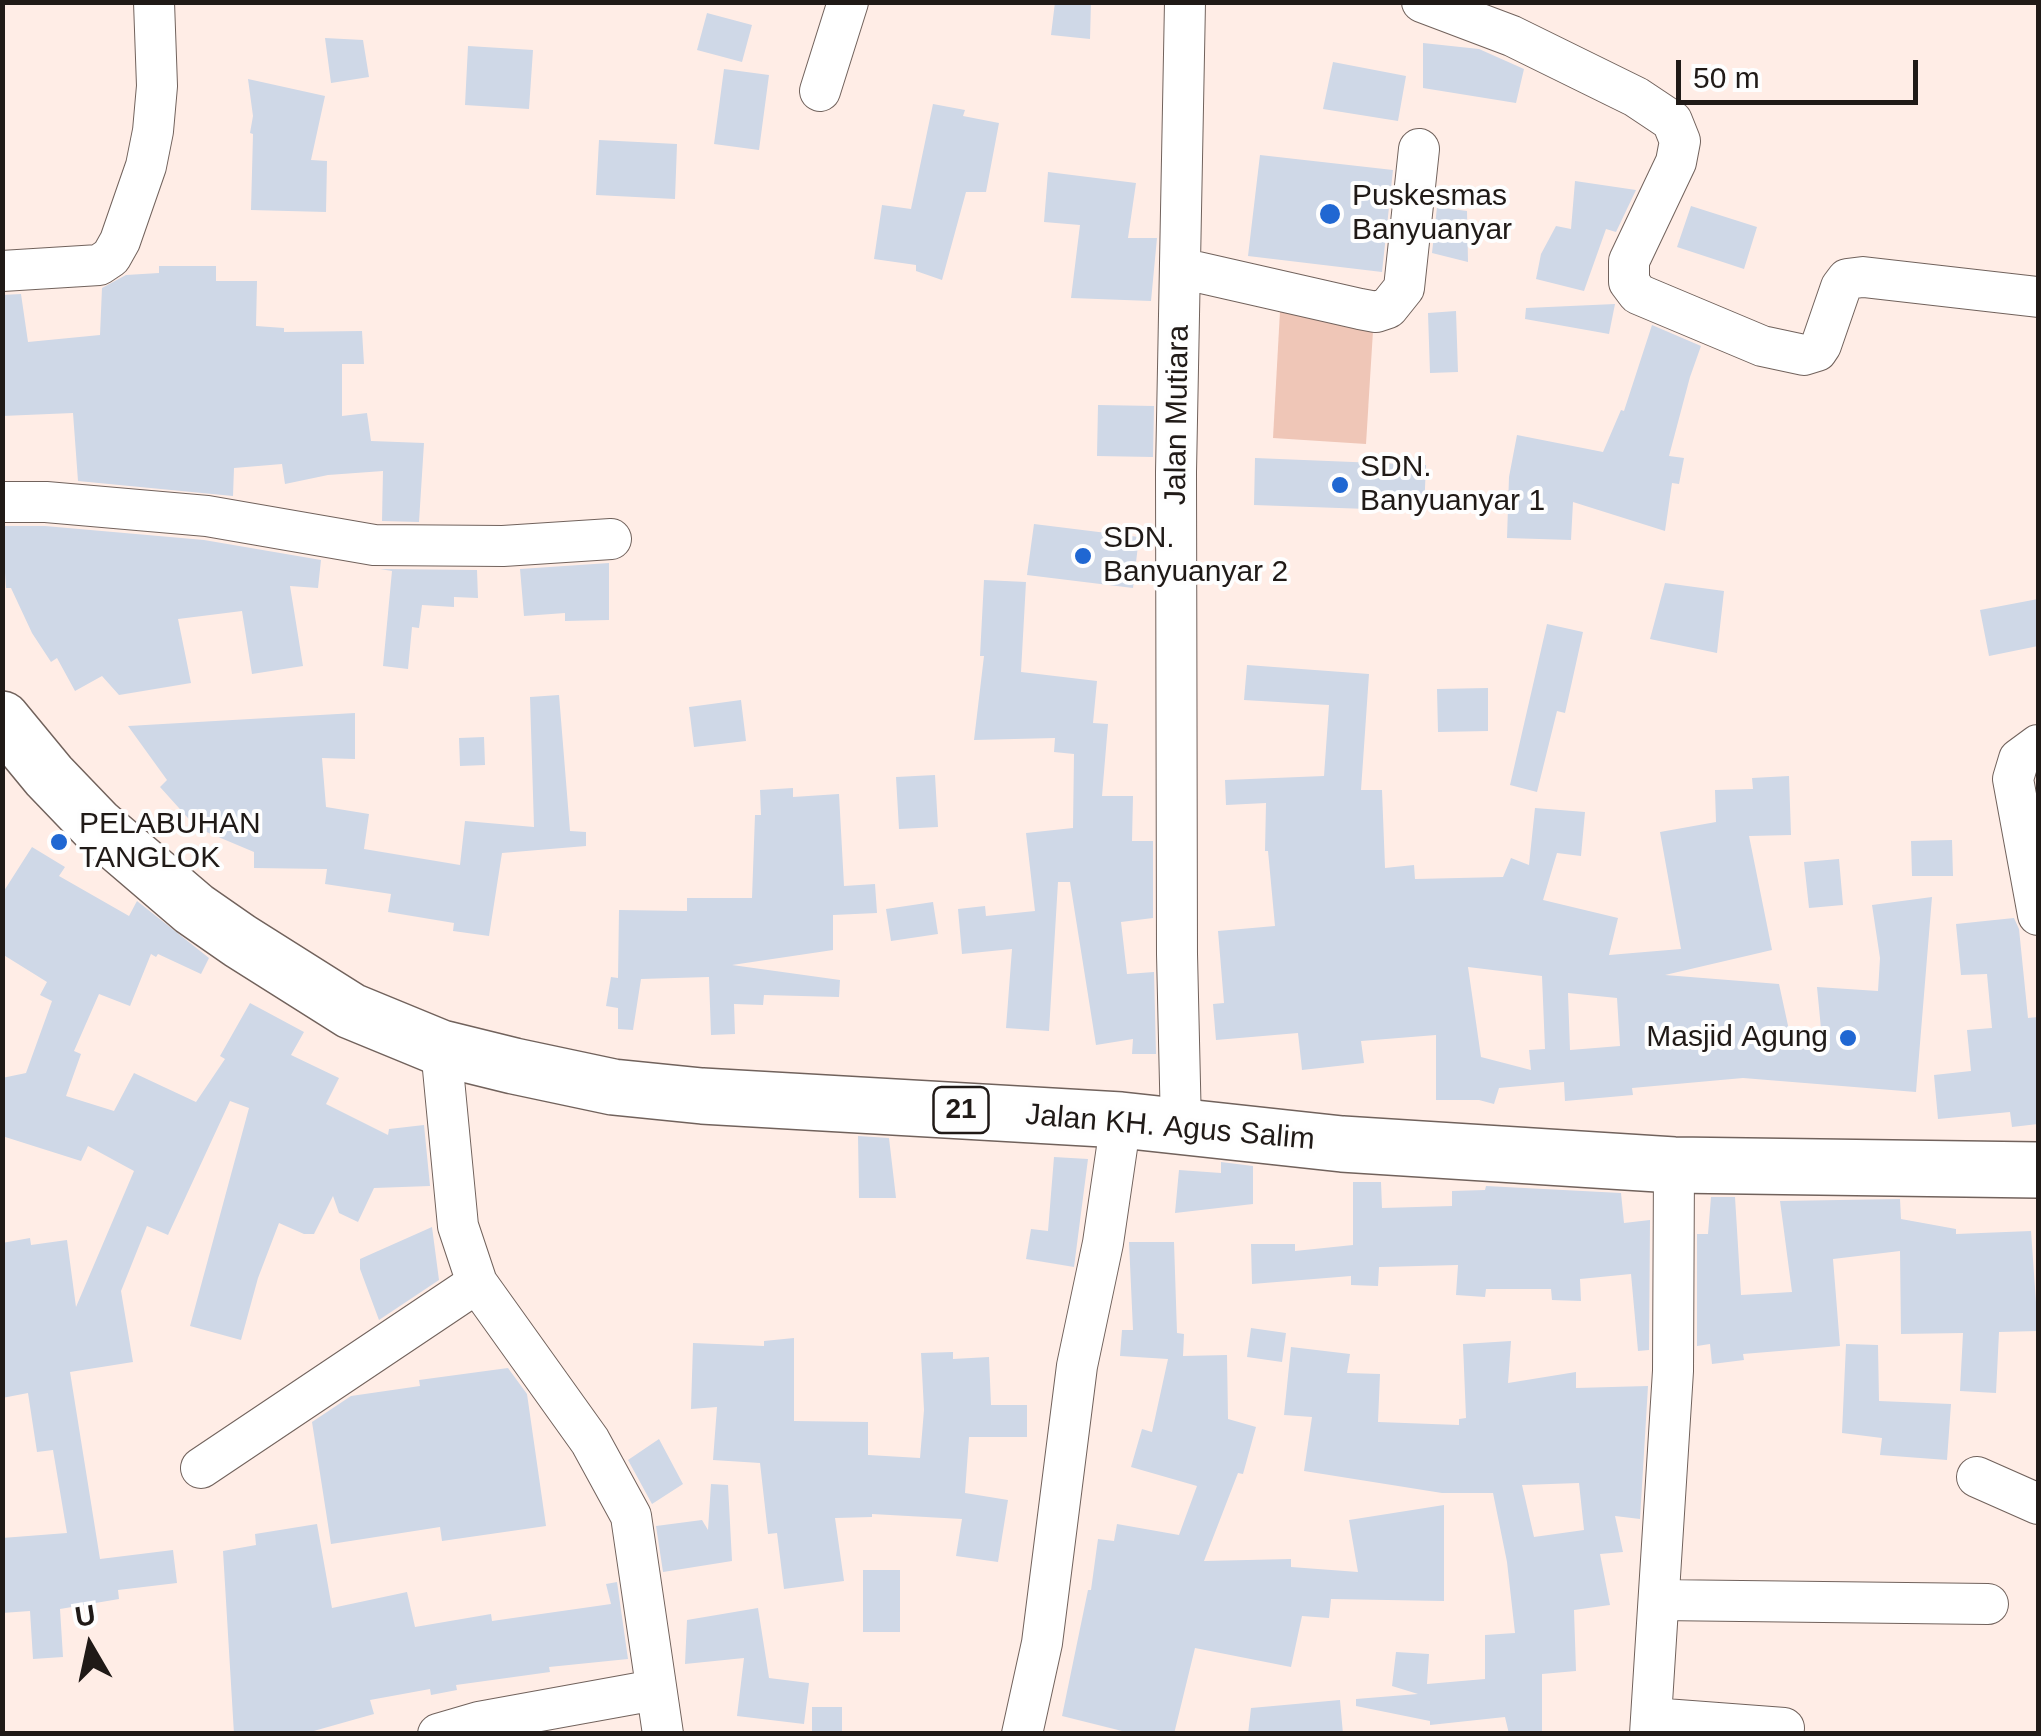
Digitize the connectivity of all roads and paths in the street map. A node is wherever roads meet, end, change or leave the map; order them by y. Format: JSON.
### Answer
{"nodes":[{"id":1,"x":154,"y":2,"type":"edge"},
{"id":2,"x":848,"y":2,"type":"edge"},
{"id":3,"x":1185,"y":2,"type":"edge"},
{"id":4,"x":1422,"y":2,"type":"edge"},
{"id":5,"x":820,"y":91,"type":"dead end"},
{"id":6,"x":1419,"y":149,"type":"dead end"},
{"id":7,"x":1180,"y":268,"type":"junction"},
{"id":8,"x":2,"y":270,"type":"edge"},
{"id":9,"x":2038,"y":297,"type":"edge"},
{"id":10,"x":2,"y":502,"type":"edge"},
{"id":11,"x":611,"y":539,"type":"dead end"},
{"id":12,"x":2,"y":719,"type":"edge"},
{"id":13,"x":2038,"y":746,"type":"edge"},
{"id":14,"x":2038,"y":916,"type":"edge"},
{"id":15,"x":440,"y":1048,"type":"junction"},
{"id":16,"x":1121,"y":1120,"type":"junction"},
{"id":17,"x":1182,"y":1126,"type":"junction"},
{"id":18,"x":1674,"y":1165,"type":"junction"},
{"id":19,"x":2038,"y":1170,"type":"edge"},
{"id":20,"x":477,"y":1283,"type":"junction"},
{"id":21,"x":201,"y":1468,"type":"dead end"},
{"id":22,"x":1977,"y":1477,"type":"dead end"},
{"id":23,"x":2038,"y":1504,"type":"edge"},
{"id":24,"x":1659,"y":1600,"type":"junction"},
{"id":25,"x":1988,"y":1604,"type":"dead end"},
{"id":26,"x":655,"y":1690,"type":"junction"},
{"id":27,"x":1650,"y":1726,"type":"edge"},
{"id":28,"x":1784,"y":1728,"type":"dead end"},
{"id":29,"x":438,"y":1734,"type":"edge"},
{"id":30,"x":662,"y":1734,"type":"edge"},
{"id":31,"x":1022,"y":1734,"type":"edge"}],
"edges":[{"from":1,"to":8,"type":"street"},
{"from":2,"to":5,"type":"street"},
{"from":3,"to":7,"type":"street","name":"Jalan Mutiara"},
{"from":4,"to":9,"type":"street"},
{"from":6,"to":7,"type":"street"},
{"from":7,"to":17,"type":"street","name":"Jalan Mutiara"},
{"from":10,"to":11,"type":"street"},
{"from":12,"to":15,"type":"highway","name":"Jalan KH. Agus Salim","number":"21"},
{"from":13,"to":14,"type":"street"},
{"from":15,"to":16,"type":"highway","name":"Jalan KH. Agus Salim","number":"21"},
{"from":15,"to":20,"type":"street"},
{"from":16,"to":17,"type":"highway","name":"Jalan KH. Agus Salim","number":"21"},
{"from":16,"to":31,"type":"street"},
{"from":17,"to":18,"type":"highway","name":"Jalan KH. Agus Salim","number":"21"},
{"from":18,"to":19,"type":"highway","name":"Jalan KH. Agus Salim","number":"21"},
{"from":18,"to":24,"type":"street"},
{"from":20,"to":21,"type":"street"},
{"from":20,"to":26,"type":"street"},
{"from":22,"to":23,"type":"street"},
{"from":24,"to":25,"type":"street"},
{"from":24,"to":27,"type":"street"},
{"from":26,"to":29,"type":"street"},
{"from":26,"to":30,"type":"street"},
{"from":27,"to":28,"type":"street"}]}
